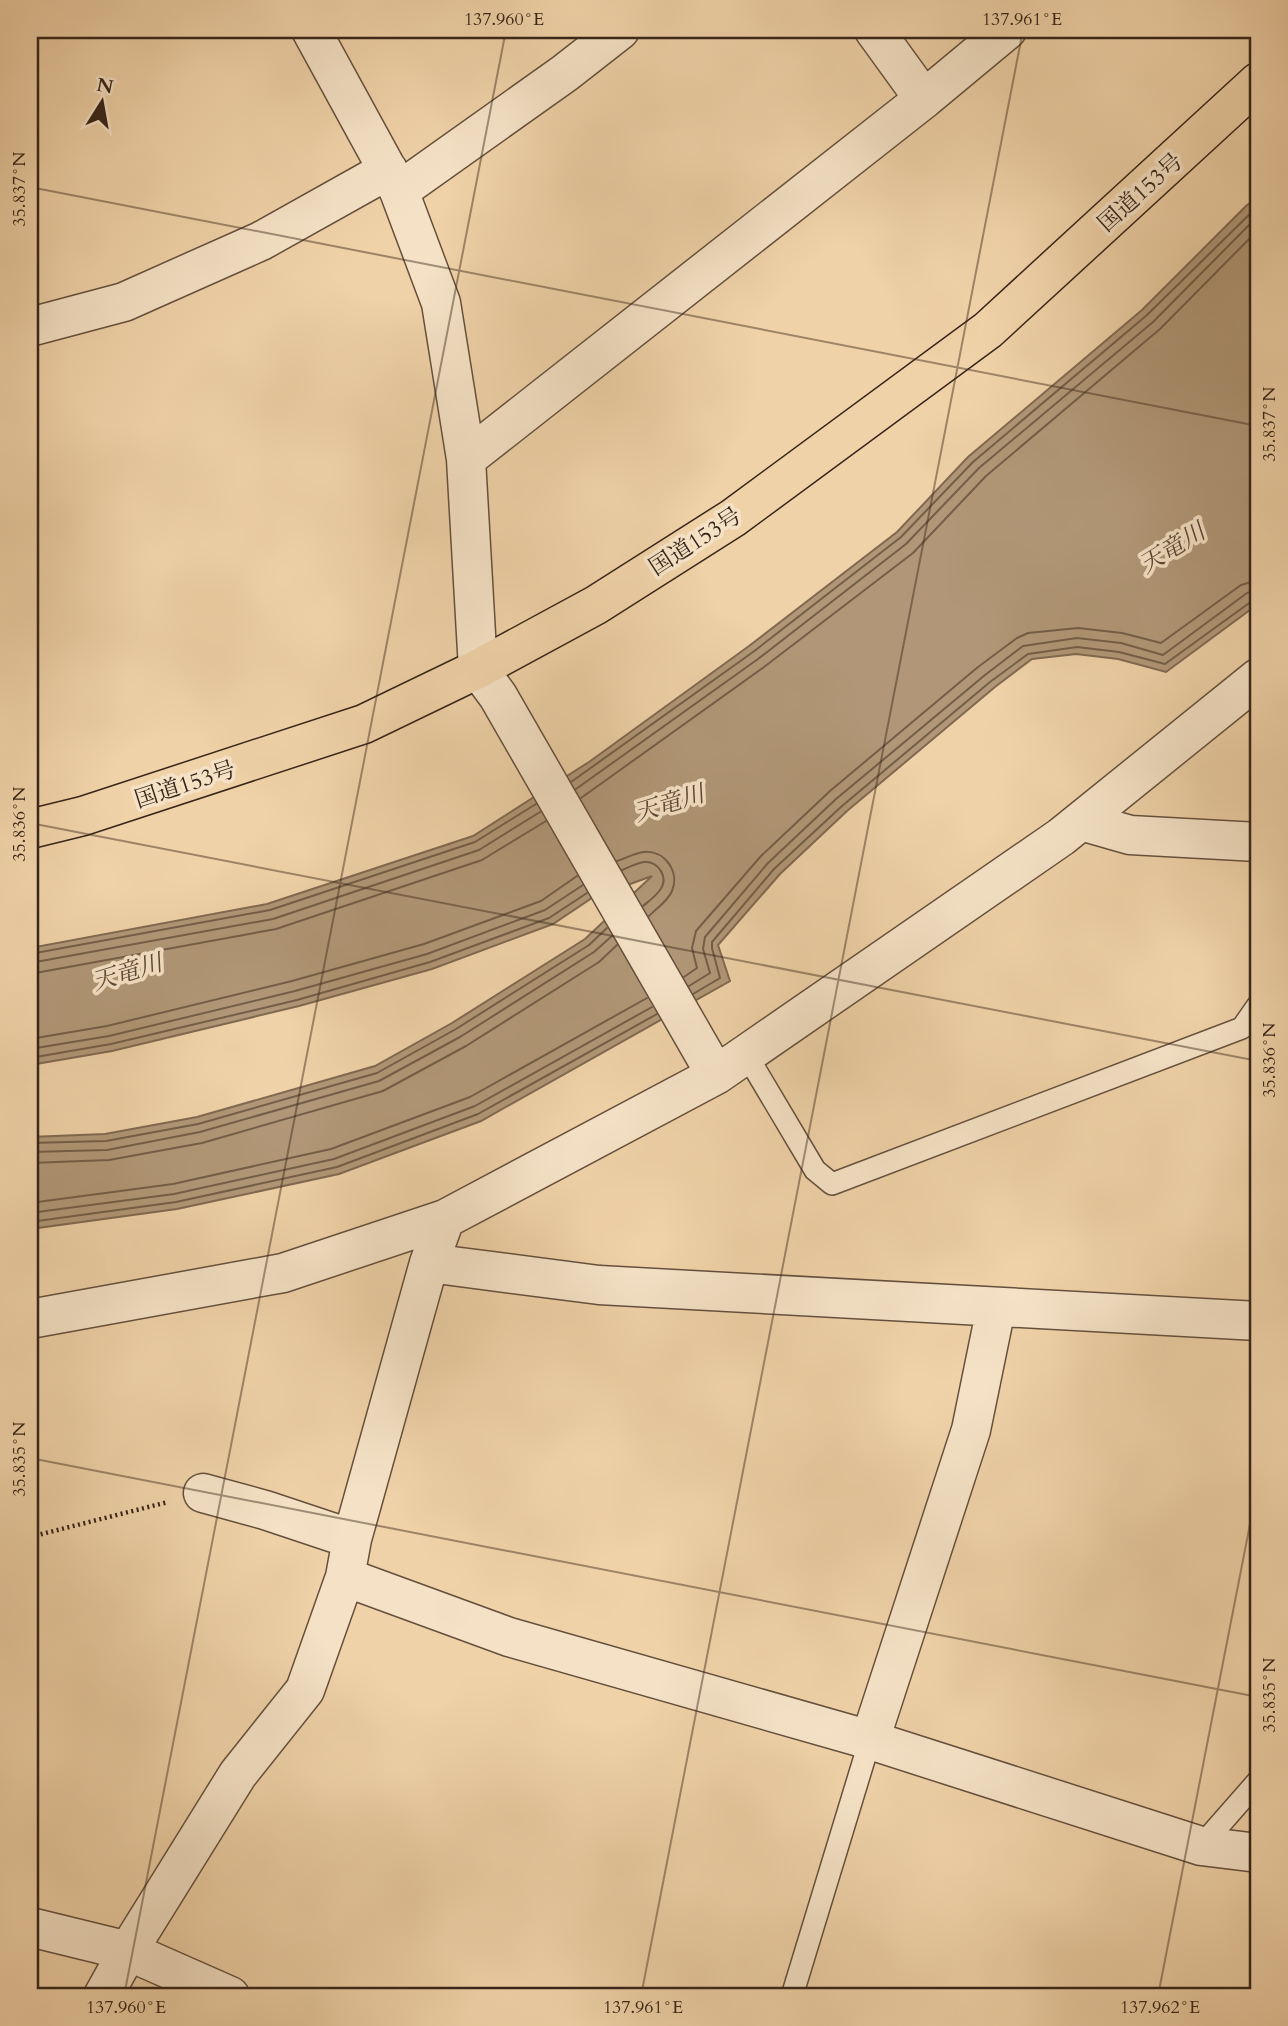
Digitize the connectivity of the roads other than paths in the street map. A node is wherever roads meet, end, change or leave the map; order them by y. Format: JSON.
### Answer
{"nodes":[{"id":1,"x":311,"y":30,"type":"edge"},
{"id":2,"x":620,"y":30,"type":"edge"},
{"id":3,"x":874,"y":30,"type":"edge"},
{"id":4,"x":1007,"y":30,"type":"edge"},
{"id":5,"x":1258,"y":82,"type":"edge"},
{"id":6,"x":924,"y":99,"type":"junction"},
{"id":7,"x":393,"y":181,"type":"junction"},
{"id":8,"x":30,"y":327,"type":"edge"},
{"id":9,"x":466,"y":459,"type":"junction"},
{"id":10,"x":1258,"y":678,"type":"edge"},
{"id":11,"x":488,"y":682,"type":"junction"},
{"id":12,"x":1081,"y":821,"type":"junction"},
{"id":13,"x":30,"y":829,"type":"edge"},
{"id":14,"x":1258,"y":842,"type":"edge"},
{"id":15,"x":1258,"y":1005,"type":"edge"},
{"id":16,"x":722,"y":1062,"type":"junction"},
{"id":17,"x":444,"y":1219,"type":"junction"},
{"id":18,"x":429,"y":1264,"type":"junction"},
{"id":19,"x":996,"y":1308,"type":"junction"},
{"id":20,"x":30,"y":1319,"type":"edge"},
{"id":21,"x":1258,"y":1321,"type":"edge"},
{"id":22,"x":203,"y":1493,"type":"road end"},
{"id":23,"x":352,"y":1539,"type":"junction"},
{"id":24,"x":345,"y":1577,"type":"junction"},
{"id":25,"x":870,"y":1740,"type":"junction"},
{"id":26,"x":1258,"y":1781,"type":"edge"},
{"id":27,"x":1201,"y":1846,"type":"junction"},
{"id":28,"x":1258,"y":1853,"type":"edge"},
{"id":29,"x":30,"y":1927,"type":"edge"},
{"id":30,"x":128,"y":1951,"type":"junction"},
{"id":31,"x":103,"y":1996,"type":"edge"},
{"id":32,"x":230,"y":1996,"type":"edge"},
{"id":33,"x":792,"y":1996,"type":"edge"}],
"edges":[{"from":1,"to":7,"type":"street"},
{"from":2,"to":7,"type":"street"},
{"from":3,"to":6,"type":"street"},
{"from":4,"to":6,"type":"street"},
{"from":5,"to":11,"type":"highway","name":"国道153号"},
{"from":6,"to":9,"type":"street"},
{"from":7,"to":8,"type":"street"},
{"from":7,"to":9,"type":"street"},
{"from":9,"to":11,"type":"street"},
{"from":10,"to":12,"type":"street"},
{"from":11,"to":13,"type":"highway","name":"国道153号"},
{"from":11,"to":16,"type":"street"},
{"from":12,"to":14,"type":"street"},
{"from":12,"to":16,"type":"street"},
{"from":15,"to":16,"type":"lane"},
{"from":16,"to":17,"type":"street"},
{"from":17,"to":18,"type":"street"},
{"from":17,"to":20,"type":"street"},
{"from":18,"to":19,"type":"street"},
{"from":18,"to":23,"type":"street"},
{"from":19,"to":21,"type":"street"},
{"from":19,"to":25,"type":"street"},
{"from":22,"to":23,"type":"street"},
{"from":23,"to":24,"type":"street"},
{"from":24,"to":25,"type":"street"},
{"from":24,"to":30,"type":"street"},
{"from":25,"to":27,"type":"street"},
{"from":25,"to":33,"type":"lane"},
{"from":26,"to":27,"type":"lane"},
{"from":27,"to":28,"type":"street"},
{"from":29,"to":30,"type":"street"},
{"from":30,"to":31,"type":"street"},
{"from":30,"to":32,"type":"street"}]}
